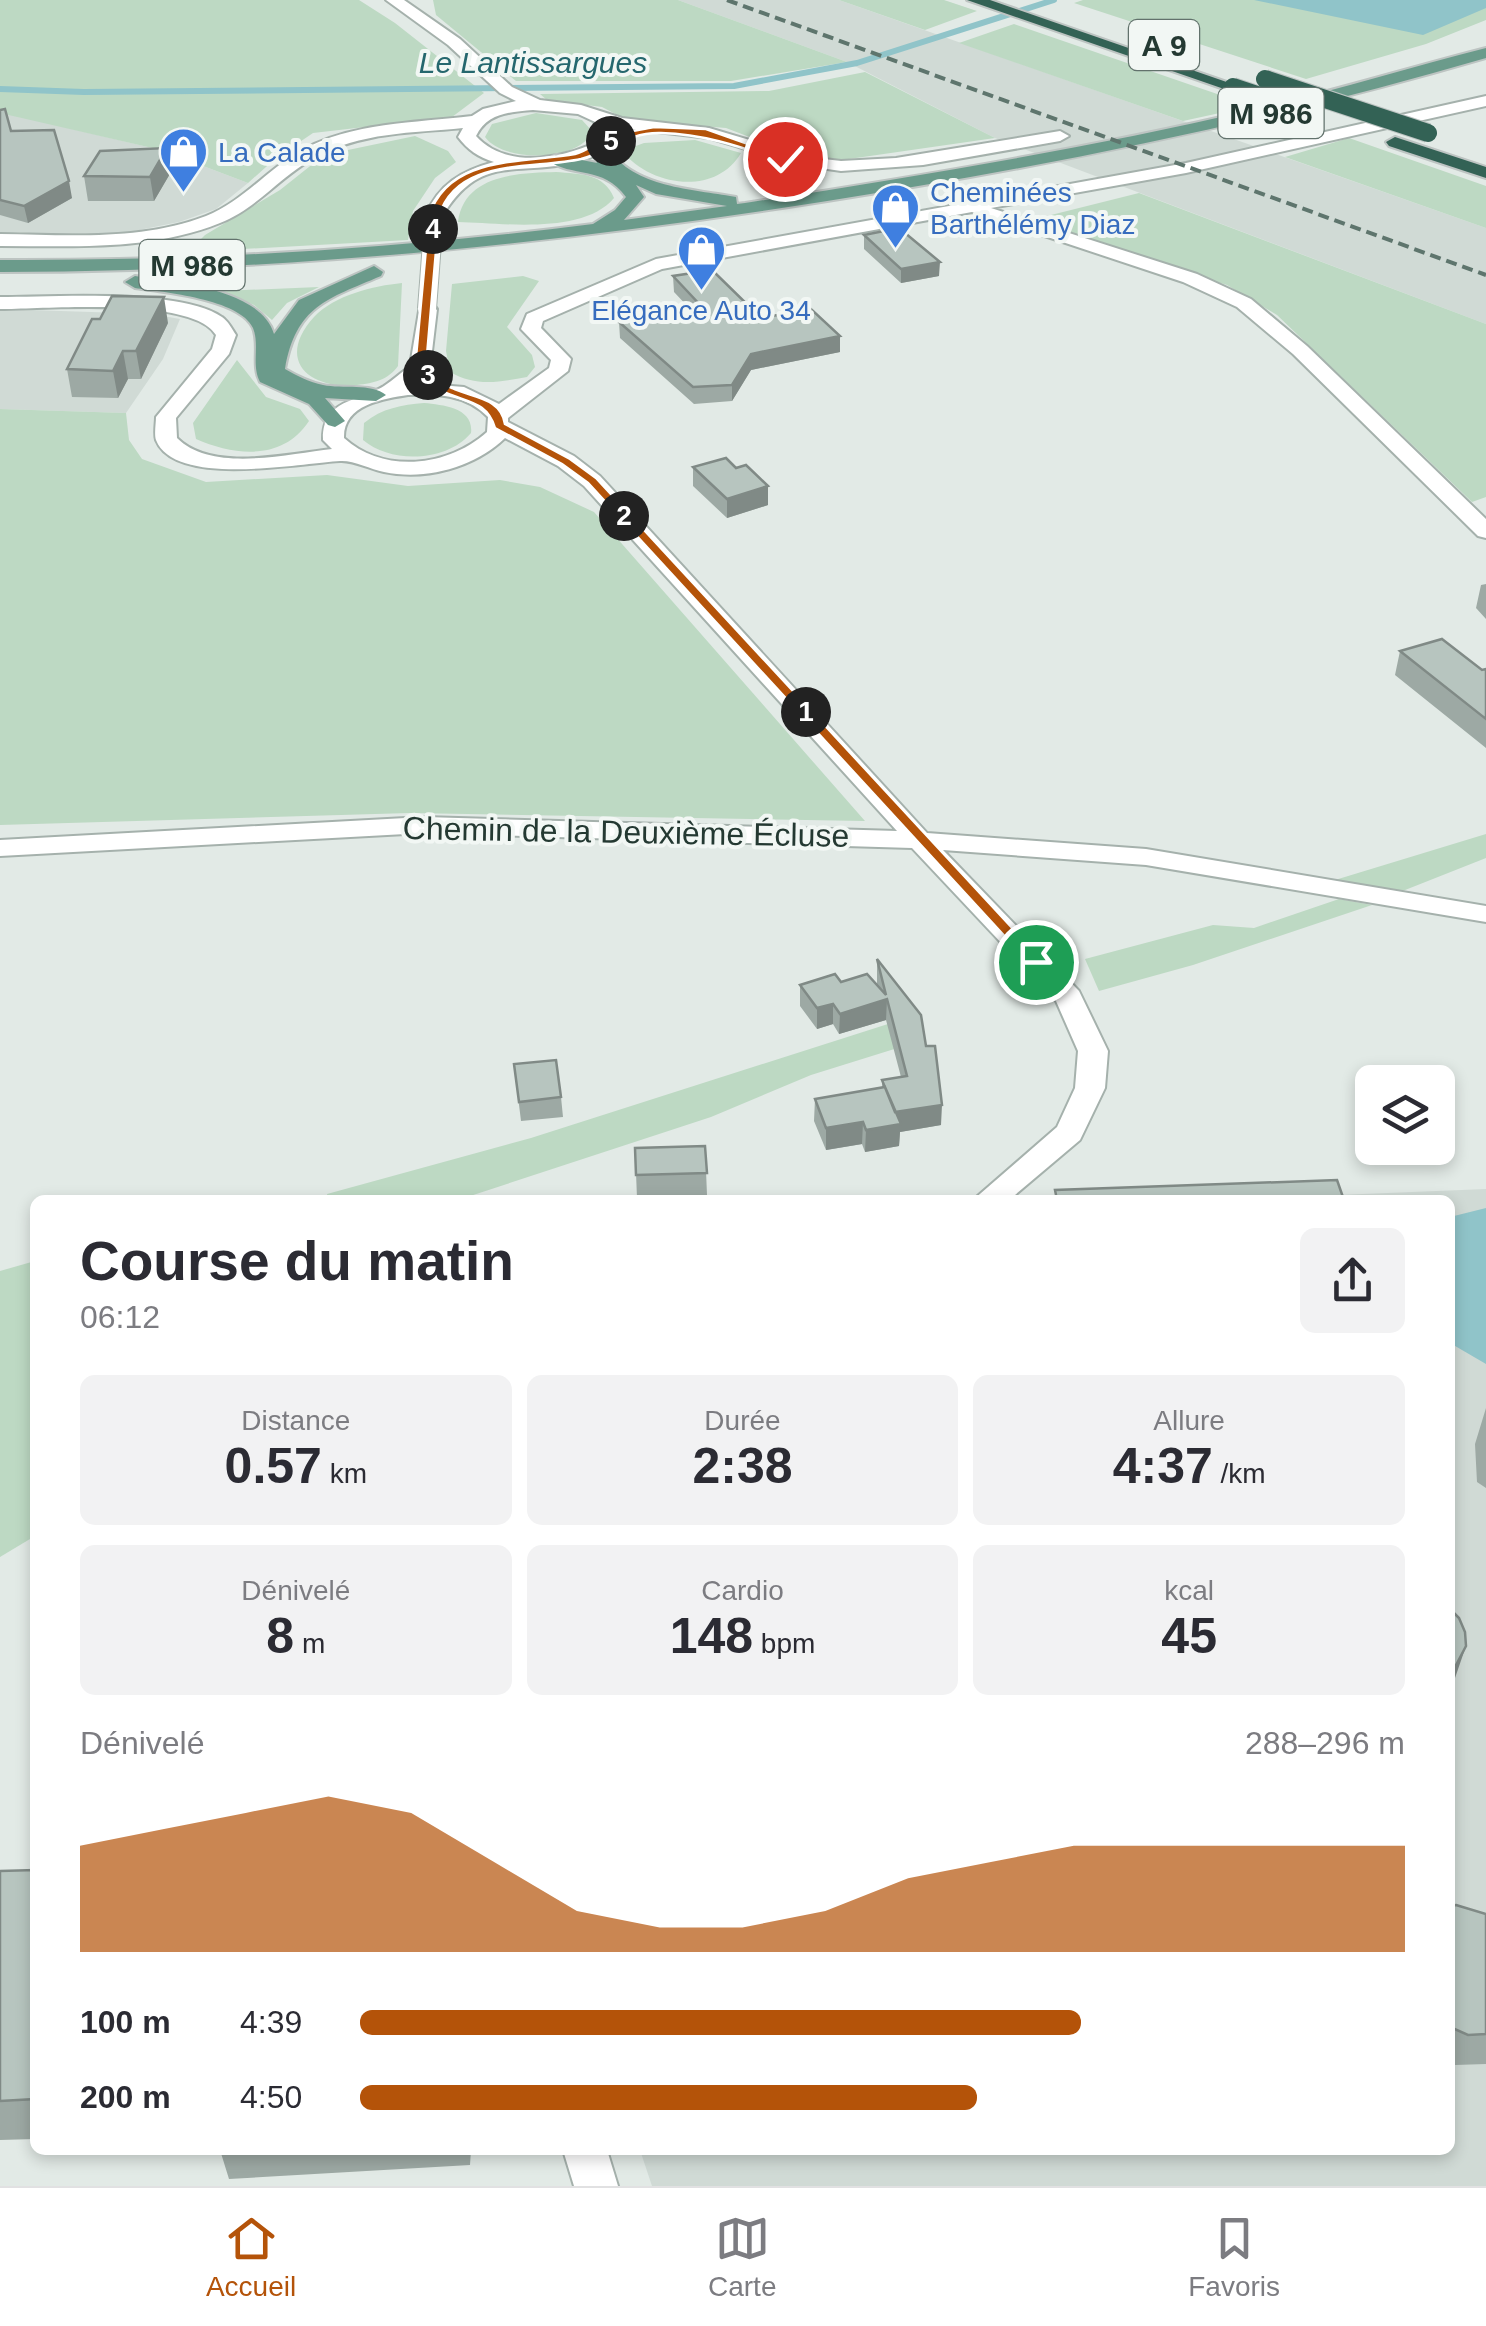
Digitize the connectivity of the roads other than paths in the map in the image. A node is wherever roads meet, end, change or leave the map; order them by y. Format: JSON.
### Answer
{"nodes":[{"id":1,"x":394,"y":0,"type":"edge"},
{"id":2,"x":1027,"y":0,"type":"edge"},
{"id":3,"x":982,"y":2,"type":"edge"},
{"id":4,"x":1486,"y":53,"type":"edge"},
{"id":5,"x":1486,"y":69,"type":"edge"},
{"id":6,"x":506,"y":90,"type":"junction"},
{"id":7,"x":1486,"y":101,"type":"edge"},
{"id":8,"x":537,"y":105,"type":"junction"},
{"id":9,"x":498,"y":111,"type":"junction"},
{"id":10,"x":476,"y":121,"type":"junction"},
{"id":11,"x":419,"y":128,"type":"junction"},
{"id":12,"x":608,"y":136,"type":"junction"},
{"id":13,"x":1060,"y":136,"type":"dead end"},
{"id":14,"x":1435,"y":136,"type":"dead end"},
{"id":15,"x":473,"y":146,"type":"junction"},
{"id":16,"x":556,"y":160,"type":"junction"},
{"id":17,"x":523,"y":161,"type":"junction"},
{"id":18,"x":1486,"y":172,"type":"edge"},
{"id":19,"x":466,"y":176,"type":"junction"},
{"id":20,"x":773,"y":204,"type":"junction"},
{"id":21,"x":974,"y":209,"type":"junction"},
{"id":22,"x":594,"y":232,"type":"junction"},
{"id":23,"x":0,"y":240,"type":"edge"},
{"id":24,"x":0,"y":266,"type":"edge"},
{"id":25,"x":374,"y":272,"type":"junction"},
{"id":26,"x":0,"y":281,"type":"edge"},
{"id":27,"x":135,"y":282,"type":"junction"},
{"id":28,"x":0,"y":303,"type":"edge"},
{"id":29,"x":420,"y":368,"type":"junction"},
{"id":30,"x":446,"y":390,"type":"junction"},
{"id":31,"x":527,"y":390,"type":"junction"},
{"id":32,"x":383,"y":393,"type":"junction"},
{"id":33,"x":469,"y":395,"type":"junction"},
{"id":34,"x":498,"y":421,"type":"junction"},
{"id":35,"x":333,"y":427,"type":"junction"},
{"id":36,"x":536,"y":447,"type":"junction"},
{"id":37,"x":348,"y":454,"type":"junction"},
{"id":38,"x":470,"y":455,"type":"junction"},
{"id":39,"x":282,"y":459,"type":"junction"},
{"id":40,"x":1486,"y":531,"type":"edge"},
{"id":41,"x":919,"y":840,"type":"junction"},
{"id":42,"x":0,"y":848,"type":"edge"},
{"id":43,"x":1486,"y":914,"type":"edge"},
{"id":44,"x":995,"y":1195,"type":"edge"},
{"id":45,"x":587,"y":2155,"type":"edge"},
{"id":46,"x":596,"y":2186,"type":"edge"}],
"edges":[{"from":1,"to":6,"type":"street"},
{"from":2,"to":14,"type":"highway","number":"A 9","bridge":true},
{"from":3,"to":18,"type":"highway","number":"A 9","bridge":true},
{"from":4,"to":20,"type":"main road","number":"M 986"},
{"from":5,"to":25,"type":"main road","number":"M 986"},
{"from":6,"to":8,"type":"street"},
{"from":6,"to":9,"type":"street"},
{"from":7,"to":21,"type":"street"},
{"from":8,"to":9,"type":"street"},
{"from":8,"to":12,"type":"street"},
{"from":9,"to":10,"type":"street"},
{"from":10,"to":11,"type":"street"},
{"from":10,"to":15,"type":"street"},
{"from":11,"to":15,"type":"street"},
{"from":11,"to":23,"type":"street"},
{"from":12,"to":13,"type":"street"},
{"from":12,"to":16,"type":"street"},
{"from":12,"to":20,"type":"main road","number":"M 986"},
{"from":15,"to":17,"type":"street"},
{"from":15,"to":19,"type":"street"},
{"from":16,"to":17,"type":"street"},
{"from":16,"to":22,"type":"main road"},
{"from":17,"to":19,"type":"street"},
{"from":19,"to":29,"type":"street","bridge":true},
{"from":20,"to":22,"type":"main road","number":"M 986"},
{"from":21,"to":31,"type":"street"},
{"from":21,"to":40,"type":"street"},
{"from":22,"to":24,"type":"main road","number":"M 986"},
{"from":25,"to":27,"type":"main road","number":"M 986"},
{"from":25,"to":32,"type":"main road","number":"M 986"},
{"from":26,"to":27,"type":"main road","number":"M 986"},
{"from":27,"to":35,"type":"main road","number":"M 986"},
{"from":28,"to":39,"type":"street"},
{"from":29,"to":30,"type":"street"},
{"from":29,"to":32,"type":"street"},
{"from":30,"to":32,"type":"street"},
{"from":30,"to":33,"type":"street"},
{"from":31,"to":33,"type":"street"},
{"from":31,"to":34,"type":"street"},
{"from":32,"to":35,"type":"street"},
{"from":33,"to":34,"type":"street"},
{"from":34,"to":36,"type":"street"},
{"from":34,"to":38,"type":"street"},
{"from":35,"to":37,"type":"street"},
{"from":35,"to":39,"type":"street"},
{"from":36,"to":38,"type":"street"},
{"from":36,"to":41,"type":"street"},
{"from":37,"to":38,"type":"street"},
{"from":37,"to":39,"type":"street"},
{"from":41,"to":42,"type":"street","name":"Chemin de la Deuxième Écluse"},
{"from":41,"to":43,"type":"street","name":"Chemin de la Deuxième Écluse"},
{"from":41,"to":44,"type":"street"},
{"from":45,"to":46,"type":"street"}]}
